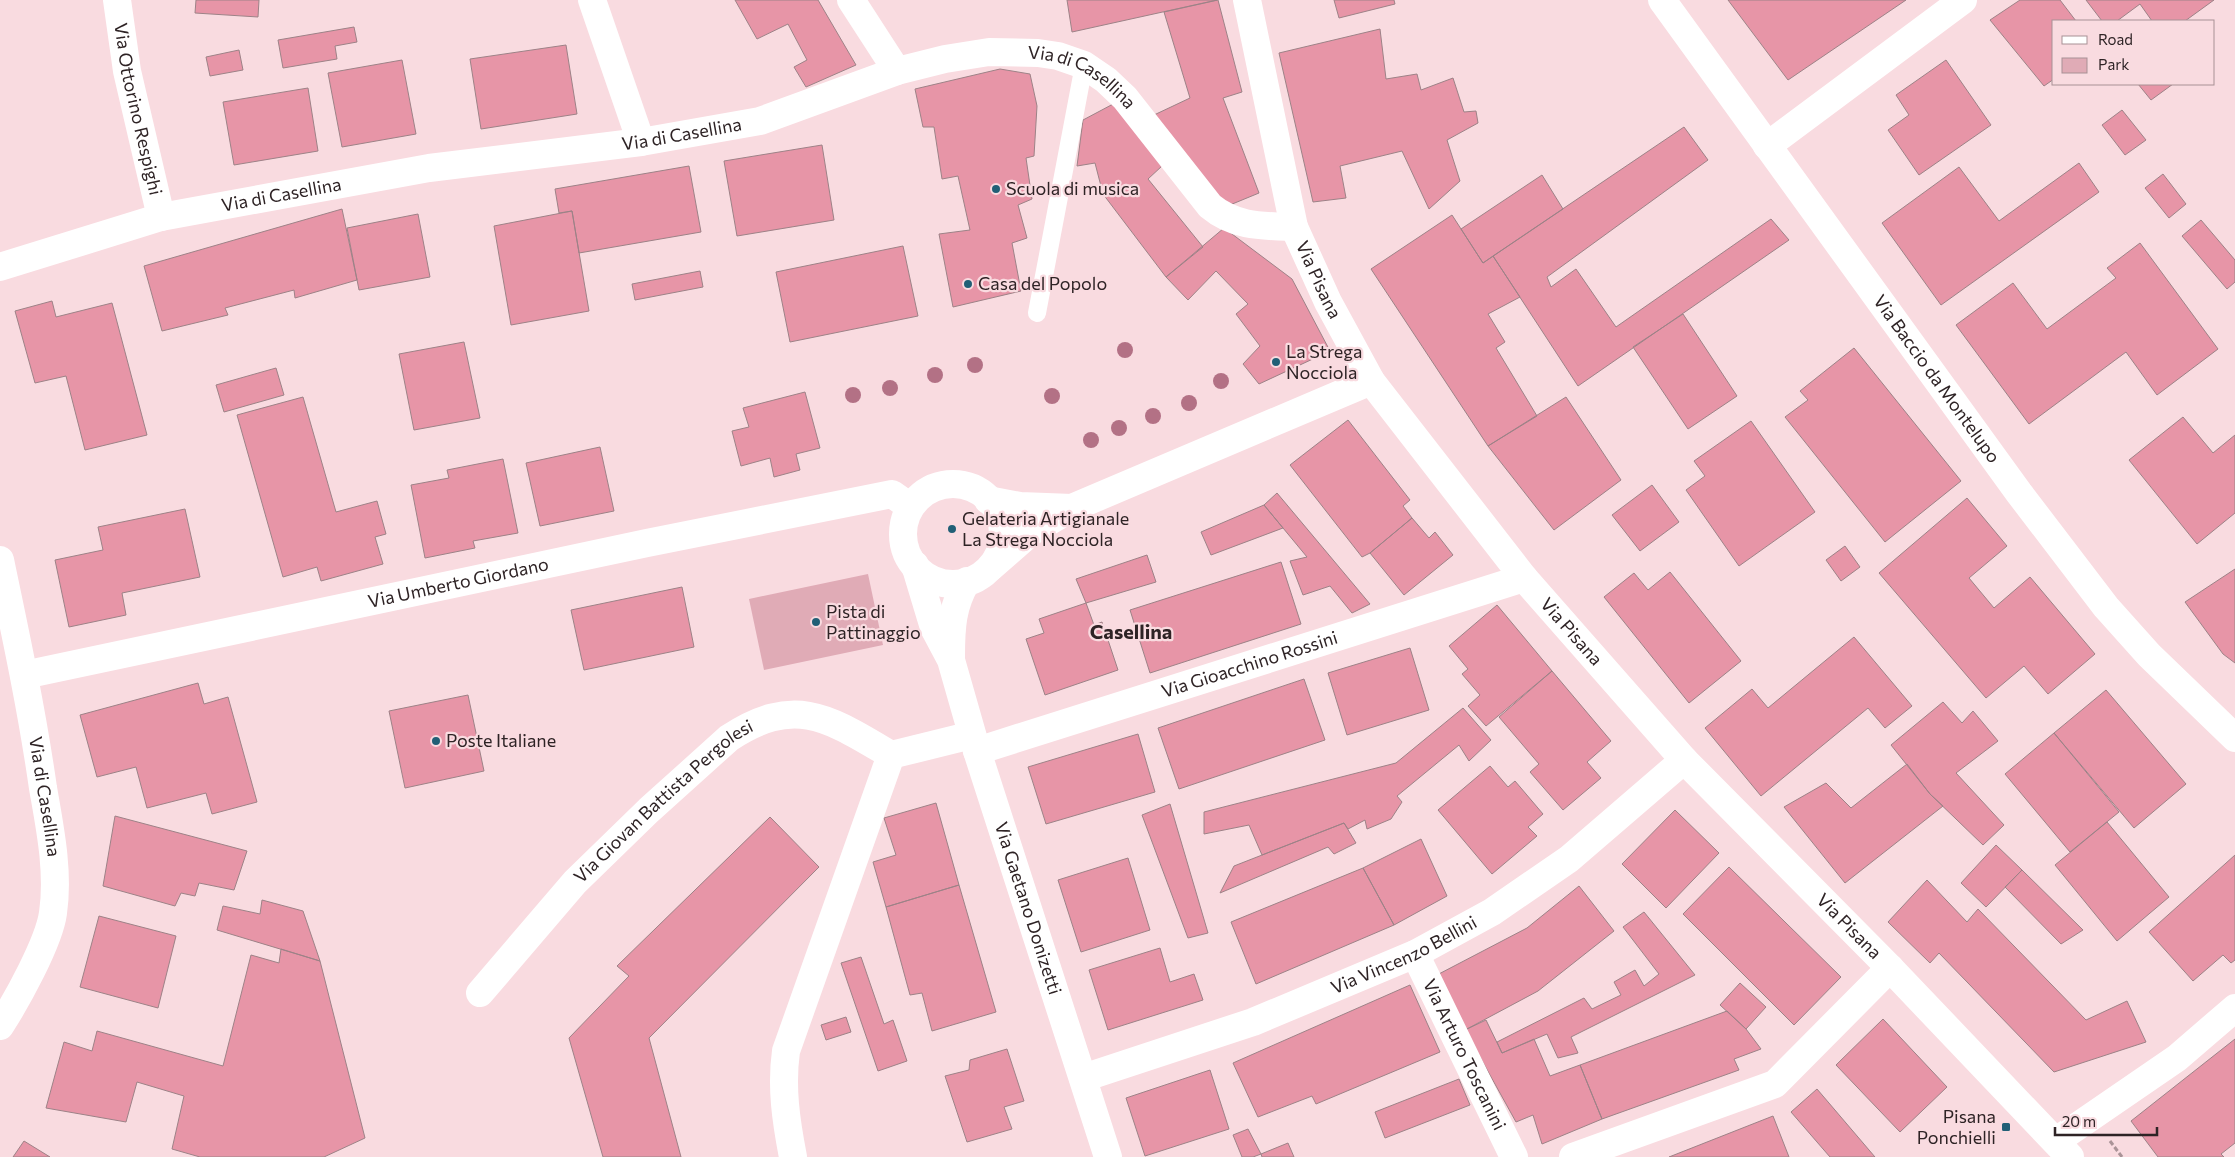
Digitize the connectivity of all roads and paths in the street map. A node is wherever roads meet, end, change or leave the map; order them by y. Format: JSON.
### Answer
{"nodes":[{"id":1,"x":117,"y":0,"type":"edge"},
{"id":2,"x":592,"y":0,"type":"edge"},
{"id":3,"x":851,"y":0,"type":"edge"},
{"id":4,"x":1247,"y":0,"type":"edge"},
{"id":5,"x":1662,"y":0,"type":"edge"},
{"id":6,"x":1963,"y":0,"type":"edge"},
{"id":7,"x":1084,"y":64,"type":"junction"},
{"id":8,"x":897,"y":71,"type":"junction"},
{"id":9,"x":641,"y":142,"type":"junction"},
{"id":10,"x":1767,"y":146,"type":"junction"},
{"id":11,"x":161,"y":217,"type":"junction"},
{"id":12,"x":1294,"y":227,"type":"junction"},
{"id":13,"x":0,"y":267,"type":"edge"},
{"id":14,"x":1037,"y":313,"type":"dead end"},
{"id":15,"x":1371,"y":381,"type":"junction"},
{"id":16,"x":901,"y":500,"type":"junction"},
{"id":17,"x":988,"y":500,"type":"junction"},
{"id":18,"x":1072,"y":508,"type":"junction"},
{"id":19,"x":0,"y":560,"type":"edge"},
{"id":20,"x":915,"y":565,"type":"junction"},
{"id":21,"x":991,"y":567,"type":"junction"},
{"id":22,"x":1524,"y":578,"type":"junction"},
{"id":23,"x":968,"y":580,"type":"junction"},
{"id":24,"x":951,"y":660,"type":"junction"},
{"id":25,"x":24,"y":675,"type":"junction"},
{"id":26,"x":2235,"y":738,"type":"edge"},
{"id":27,"x":974,"y":743,"type":"junction"},
{"id":28,"x":891,"y":755,"type":"junction"},
{"id":29,"x":1684,"y":760,"type":"junction"},
{"id":30,"x":1415,"y":954,"type":"junction"},
{"id":31,"x":1890,"y":968,"type":"junction"},
{"id":32,"x":480,"y":993,"type":"dead end"},
{"id":33,"x":2235,"y":1008,"type":"edge"},
{"id":34,"x":0,"y":1026,"type":"edge"},
{"id":35,"x":1083,"y":1078,"type":"junction"},
{"id":36,"x":2092,"y":1116,"type":"junction"},
{"id":37,"x":2063,"y":1149,"type":"edge"},
{"id":38,"x":793,"y":1157,"type":"edge"},
{"id":39,"x":1108,"y":1157,"type":"edge"},
{"id":40,"x":1514,"y":1157,"type":"edge"},
{"id":41,"x":1574,"y":1157,"type":"edge"},
{"id":42,"x":2122,"y":1157,"type":"edge"}],
"edges":[{"from":1,"to":11,"type":"street","name":"Via Ottorino Respighi"},
{"from":2,"to":9,"type":"street"},
{"from":3,"to":8,"type":"street"},
{"from":4,"to":12,"type":"street","name":"Via Pisana"},
{"from":5,"to":10,"type":"street","name":"Via Baccio da Montelupo"},
{"from":6,"to":10,"type":"street"},
{"from":7,"to":8,"type":"street","name":"Via di Casellina"},
{"from":7,"to":12,"type":"street","name":"Via di Casellina"},
{"from":7,"to":14,"type":"lane"},
{"from":8,"to":9,"type":"street","name":"Via di Casellina"},
{"from":9,"to":11,"type":"street","name":"Via di Casellina"},
{"from":10,"to":26,"type":"street","name":"Via Baccio da Montelupo"},
{"from":11,"to":13,"type":"street","name":"Via di Casellina"},
{"from":12,"to":15,"type":"street","name":"Via Pisana"},
{"from":15,"to":18,"type":"street"},
{"from":15,"to":22,"type":"street","name":"Via Pisana"},
{"from":16,"to":17,"type":"street"},
{"from":16,"to":20,"type":"street"},
{"from":16,"to":25,"type":"street","name":"Via Umberto Giordano"},
{"from":17,"to":18,"type":"street"},
{"from":17,"to":21,"type":"street"},
{"from":18,"to":21,"type":"street"},
{"from":19,"to":25,"type":"street","name":"Via di Casellina"},
{"from":20,"to":23,"type":"street"},
{"from":20,"to":24,"type":"street","name":"Via Gaetano Donizetti"},
{"from":21,"to":23,"type":"street"},
{"from":22,"to":27,"type":"street","name":"Via Gioacchino Rossini"},
{"from":22,"to":29,"type":"street","name":"Via Pisana"},
{"from":23,"to":24,"type":"street","name":"Via Gaetano Donizetti"},
{"from":24,"to":27,"type":"street","name":"Via Gaetano Donizetti"},
{"from":25,"to":34,"type":"street","name":"Via di Casellina"},
{"from":27,"to":28,"type":"street"},
{"from":27,"to":35,"type":"street","name":"Via Gaetano Donizetti"},
{"from":28,"to":32,"type":"street","name":"Via Giovan Battista Pergolesi"},
{"from":28,"to":38,"type":"street"},
{"from":29,"to":30,"type":"street","name":"Via Vincenzo Bellini"},
{"from":29,"to":31,"type":"street","name":"Via Pisana"},
{"from":30,"to":35,"type":"street","name":"Via Vincenzo Bellini"},
{"from":30,"to":40,"type":"street","name":"Via Arturo Toscanini"},
{"from":31,"to":37,"type":"street","name":"Via Pisana"},
{"from":31,"to":41,"type":"street"},
{"from":33,"to":36,"type":"street"},
{"from":35,"to":39,"type":"street","name":"Via Gaetano Donizetti"},
{"from":36,"to":37,"type":"street"},
{"from":36,"to":42,"type":"path"}]}
